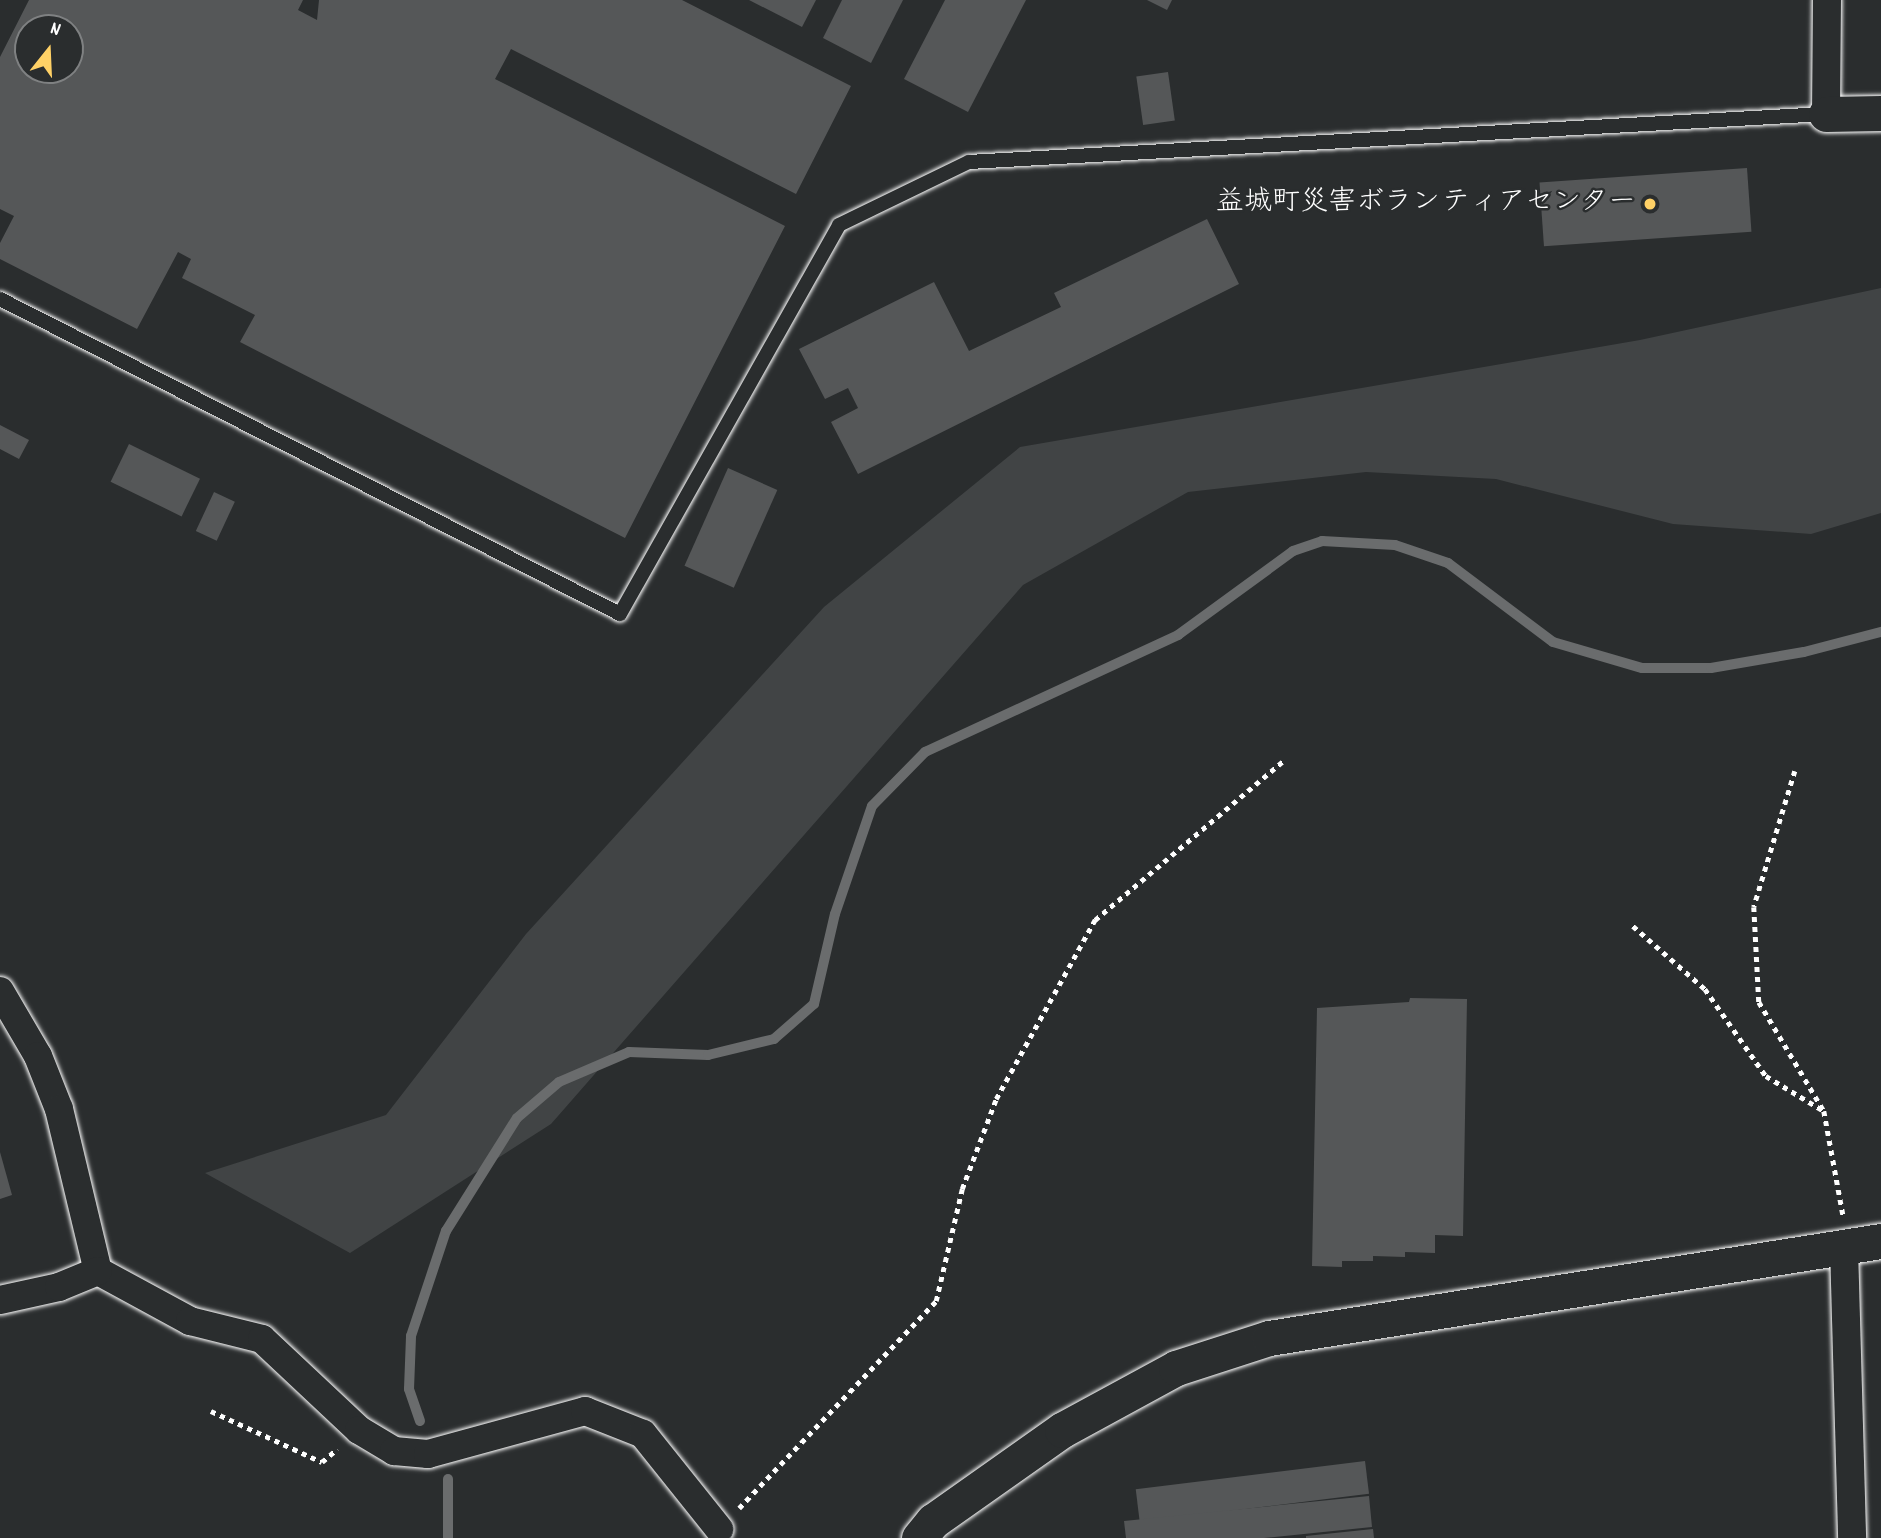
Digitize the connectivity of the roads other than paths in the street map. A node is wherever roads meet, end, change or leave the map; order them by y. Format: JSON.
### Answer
{"nodes":[{"id":1,"x":1827,"y":0,"type":"edge"},
{"id":2,"x":1881,"y":113,"type":"edge"},
{"id":3,"x":1826,"y":114,"type":"junction"},
{"id":4,"x":0,"y":299,"type":"edge"},
{"id":5,"x":0,"y":991,"type":"edge"},
{"id":6,"x":1881,"y":1241,"type":"edge"},
{"id":7,"x":1844,"y":1247,"type":"junction"},
{"id":8,"x":98,"y":1271,"type":"junction"},
{"id":9,"x":0,"y":1300,"type":"edge"},
{"id":10,"x":719,"y":1529,"type":"road end"},
{"id":11,"x":919,"y":1538,"type":"edge"},
{"id":12,"x":1852,"y":1538,"type":"edge"}],
"edges":[{"from":1,"to":3,"type":"street"},
{"from":2,"to":3,"type":"street"},
{"from":3,"to":4,"type":"lane"},
{"from":5,"to":8,"type":"street"},
{"from":6,"to":7,"type":"street"},
{"from":7,"to":11,"type":"street"},
{"from":7,"to":12,"type":"street"},
{"from":8,"to":9,"type":"street"},
{"from":8,"to":10,"type":"street"}]}
